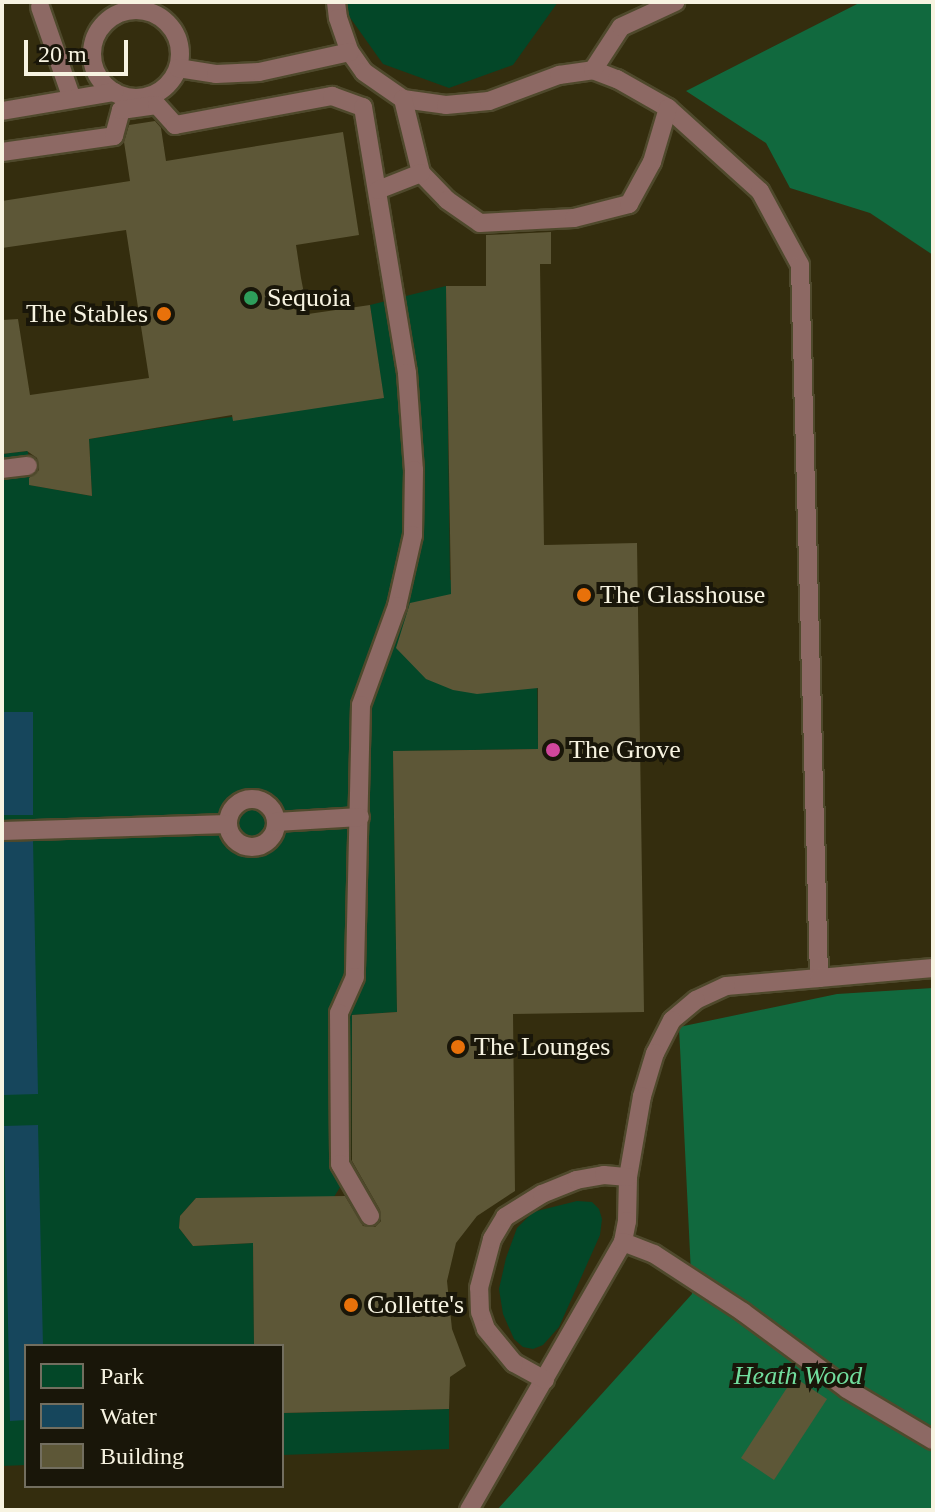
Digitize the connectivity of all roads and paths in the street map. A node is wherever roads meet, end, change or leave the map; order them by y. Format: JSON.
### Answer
{"nodes":[{"id":1,"x":336,"y":2,"type":"edge"},
{"id":2,"x":675,"y":2,"type":"edge"},
{"id":3,"x":40,"y":7,"type":"dead end"},
{"id":4,"x":350,"y":52,"type":"junction"},
{"id":5,"x":178,"y":68,"type":"junction"},
{"id":6,"x":593,"y":70,"type":"junction"},
{"id":7,"x":114,"y":92,"type":"junction"},
{"id":8,"x":72,"y":99,"type":"junction"},
{"id":9,"x":403,"y":99,"type":"junction"},
{"id":10,"x":668,"y":108,"type":"junction"},
{"id":11,"x":2,"y":111,"type":"edge"},
{"id":12,"x":2,"y":152,"type":"edge"},
{"id":13,"x":421,"y":173,"type":"junction"},
{"id":14,"x":378,"y":190,"type":"junction"},
{"id":15,"x":28,"y":466,"type":"dead end"},
{"id":16,"x":2,"y":469,"type":"edge"},
{"id":17,"x":360,"y":817,"type":"junction"},
{"id":18,"x":276,"y":822,"type":"junction"},
{"id":19,"x":228,"y":824,"type":"junction"},
{"id":20,"x":2,"y":831,"type":"edge"},
{"id":21,"x":933,"y":968,"type":"edge"},
{"id":22,"x":819,"y":978,"type":"junction"},
{"id":23,"x":628,"y":1177,"type":"junction"},
{"id":24,"x":370,"y":1216,"type":"dead end"},
{"id":25,"x":623,"y":1242,"type":"junction"},
{"id":26,"x":545,"y":1380,"type":"junction"},
{"id":27,"x":933,"y":1440,"type":"edge"},
{"id":28,"x":469,"y":1510,"type":"edge"}],
"edges":[{"from":1,"to":4,"type":"lane"},
{"from":2,"to":6,"type":"lane"},
{"from":3,"to":8,"type":"lane"},
{"from":4,"to":5,"type":"lane"},
{"from":4,"to":9,"type":"lane"},
{"from":5,"to":7,"type":"lane"},
{"from":5,"to":7,"type":"lane"},
{"from":6,"to":9,"type":"lane"},
{"from":6,"to":10,"type":"lane"},
{"from":7,"to":8,"type":"lane"},
{"from":8,"to":11,"type":"lane"},
{"from":9,"to":13,"type":"lane"},
{"from":10,"to":13,"type":"lane"},
{"from":10,"to":22,"type":"lane"},
{"from":12,"to":14,"type":"lane"},
{"from":13,"to":14,"type":"lane"},
{"from":14,"to":17,"type":"lane"},
{"from":15,"to":16,"type":"lane"},
{"from":17,"to":18,"type":"lane"},
{"from":17,"to":24,"type":"lane"},
{"from":18,"to":19,"type":"lane"},
{"from":18,"to":19,"type":"lane"},
{"from":19,"to":20,"type":"lane"},
{"from":21,"to":22,"type":"lane"},
{"from":22,"to":23,"type":"lane"},
{"from":23,"to":25,"type":"lane"},
{"from":23,"to":26,"type":"lane"},
{"from":25,"to":26,"type":"lane"},
{"from":25,"to":27,"type":"lane"},
{"from":26,"to":28,"type":"lane"}]}
